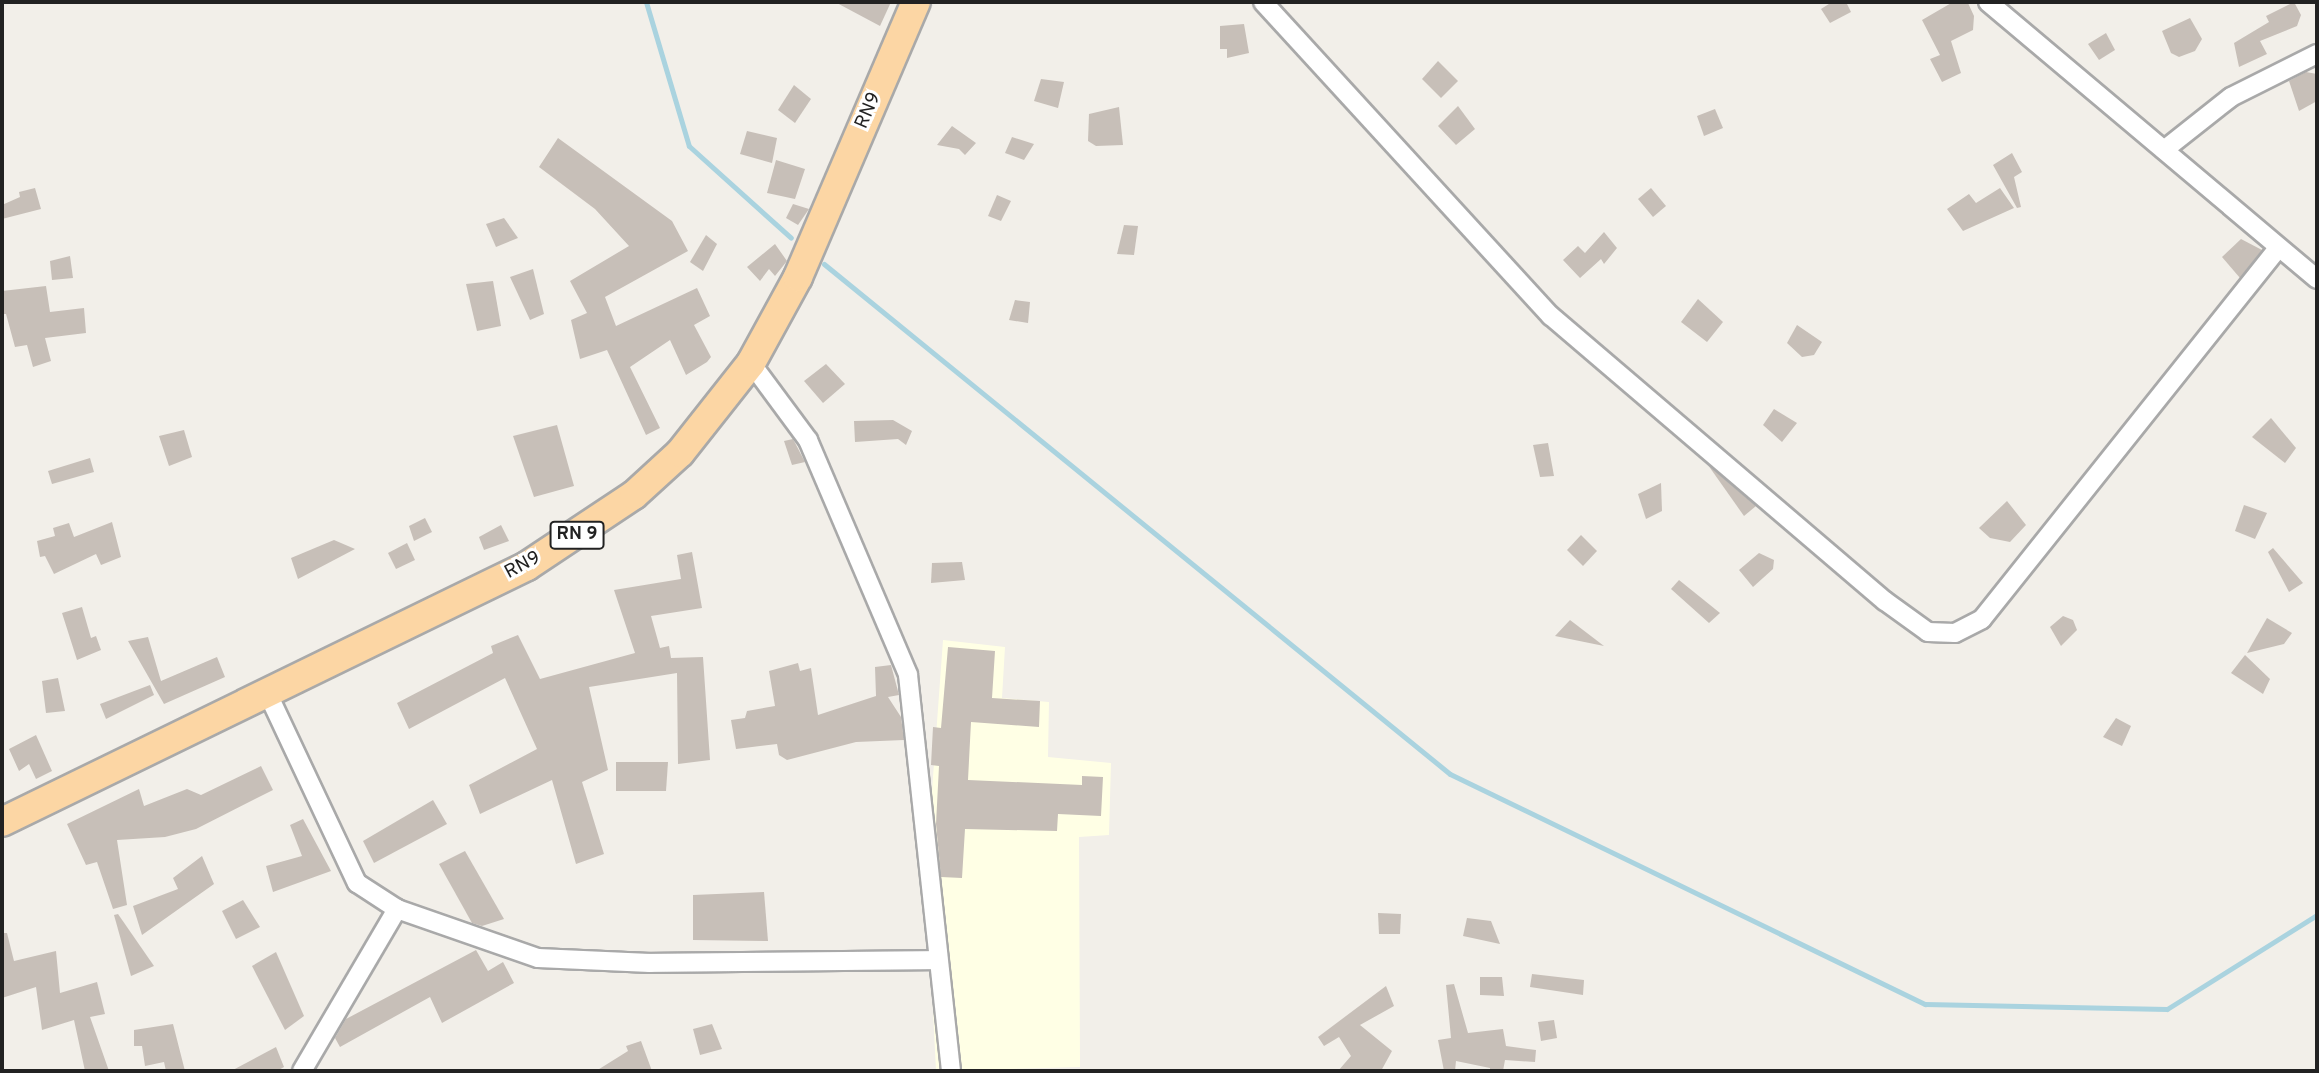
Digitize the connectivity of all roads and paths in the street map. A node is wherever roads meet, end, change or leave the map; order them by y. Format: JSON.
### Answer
{"nodes":[{"id":1,"x":916,"y":2,"type":"edge"},
{"id":2,"x":1263,"y":2,"type":"edge"},
{"id":3,"x":1988,"y":2,"type":"edge"},
{"id":4,"x":2317,"y":54,"type":"edge"},
{"id":5,"x":2164,"y":149,"type":"junction"},
{"id":6,"x":2278,"y":248,"type":"junction"},
{"id":7,"x":2317,"y":279,"type":"edge"},
{"id":8,"x":751,"y":363,"type":"junction"},
{"id":9,"x":267,"y":692,"type":"junction"},
{"id":10,"x":2,"y":822,"type":"edge"},
{"id":11,"x":397,"y":909,"type":"junction"},
{"id":12,"x":936,"y":960,"type":"junction"},
{"id":13,"x":302,"y":1071,"type":"edge"},
{"id":14,"x":951,"y":1071,"type":"edge"}],
"edges":[{"from":1,"to":8,"type":"main road","name":"RN9","number":"RN 9"},
{"from":2,"to":6,"type":"street"},
{"from":3,"to":5,"type":"street"},
{"from":4,"to":5,"type":"street"},
{"from":5,"to":6,"type":"street"},
{"from":6,"to":7,"type":"street"},
{"from":8,"to":9,"type":"main road","name":"RN9","number":"RN 9"},
{"from":8,"to":12,"type":"street"},
{"from":9,"to":10,"type":"main road","name":"RN9","number":"RN 9"},
{"from":9,"to":11,"type":"street"},
{"from":11,"to":12,"type":"street"},
{"from":11,"to":13,"type":"street"},
{"from":12,"to":14,"type":"street"}]}
